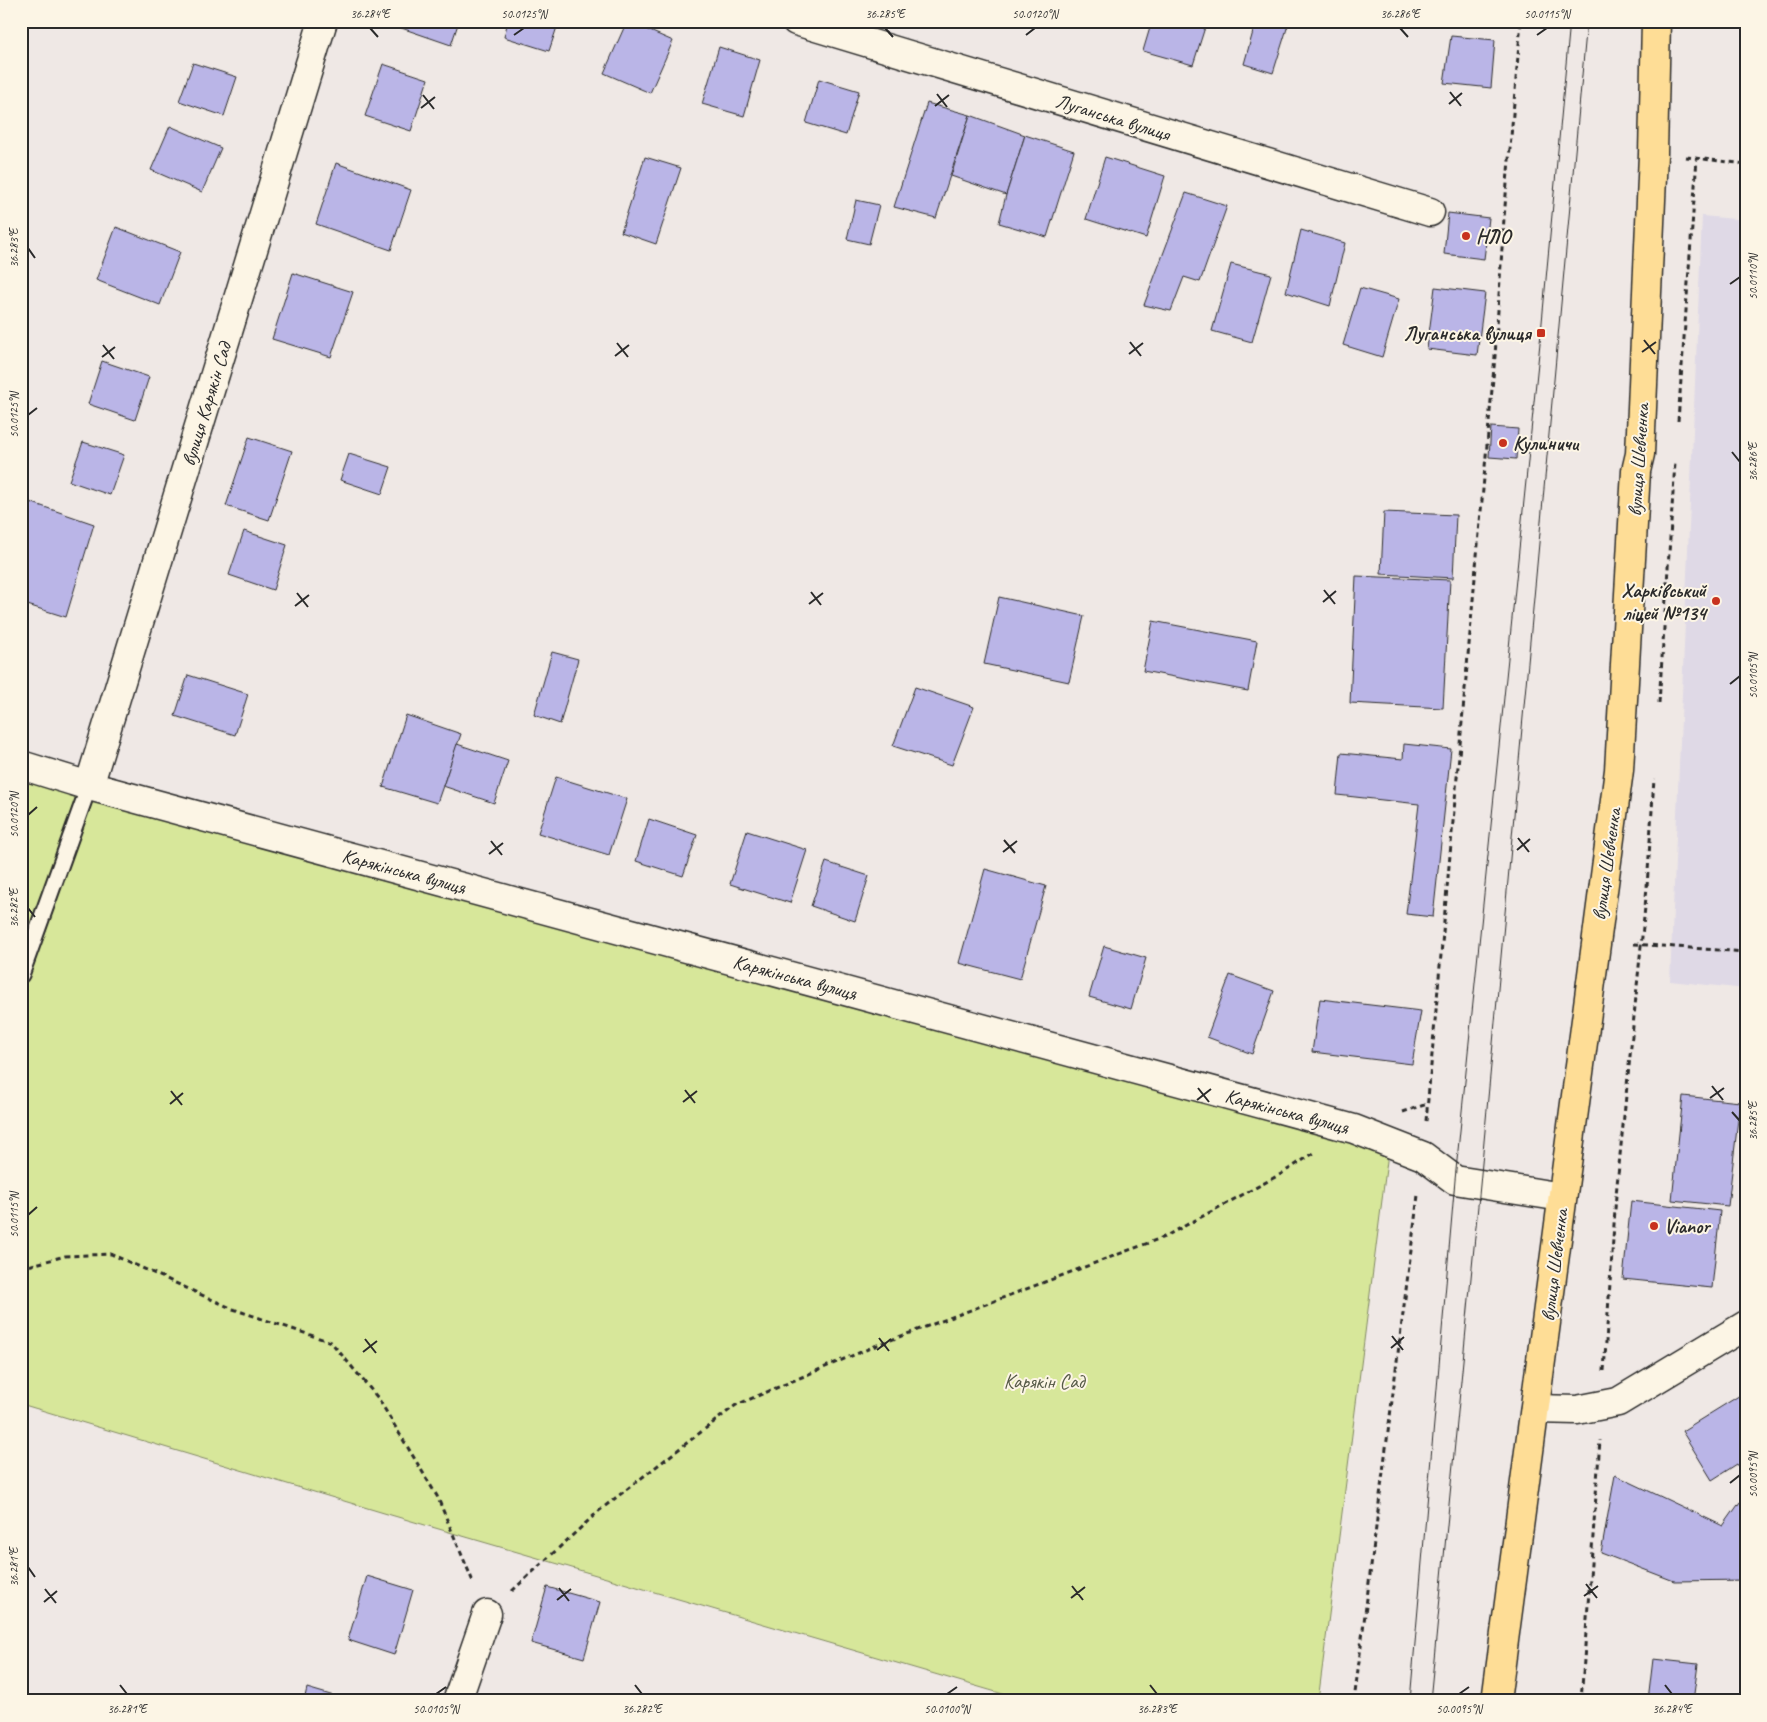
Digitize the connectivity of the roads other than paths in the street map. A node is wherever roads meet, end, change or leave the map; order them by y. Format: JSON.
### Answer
{"nodes":[{"id":1,"x":323,"y":21,"type":"edge"},
{"id":2,"x":796,"y":21,"type":"edge"},
{"id":3,"x":1656,"y":21,"type":"edge"},
{"id":4,"x":1430,"y":212,"type":"dead end"},
{"id":5,"x":21,"y":765,"type":"edge"},
{"id":6,"x":89,"y":786,"type":"junction"},
{"id":7,"x":21,"y":975,"type":"edge"},
{"id":8,"x":1562,"y":1198,"type":"junction"},
{"id":9,"x":1746,"y":1324,"type":"edge"},
{"id":10,"x":1535,"y":1408,"type":"junction"},
{"id":11,"x":487,"y":1614,"type":"road end"},
{"id":12,"x":457,"y":1701,"type":"edge"},
{"id":13,"x":1496,"y":1701,"type":"edge"}],
"edges":[{"from":1,"to":6,"type":"street","name":"вулиця Карякін Сад"},
{"from":2,"to":4,"type":"street","name":"Луганська вулиця"},
{"from":3,"to":8,"type":"main road","name":"вулиця Шевченка"},
{"from":5,"to":6,"type":"street","name":"Карякінська вулиця"},
{"from":6,"to":7,"type":"lane"},
{"from":6,"to":8,"type":"street","name":"Карякінська вулиця"},
{"from":8,"to":10,"type":"main road","name":"вулиця Шевченка"},
{"from":9,"to":10,"type":"street"},
{"from":10,"to":13,"type":"main road","name":"вулиця Шевченка"},
{"from":11,"to":12,"type":"street"}]}
